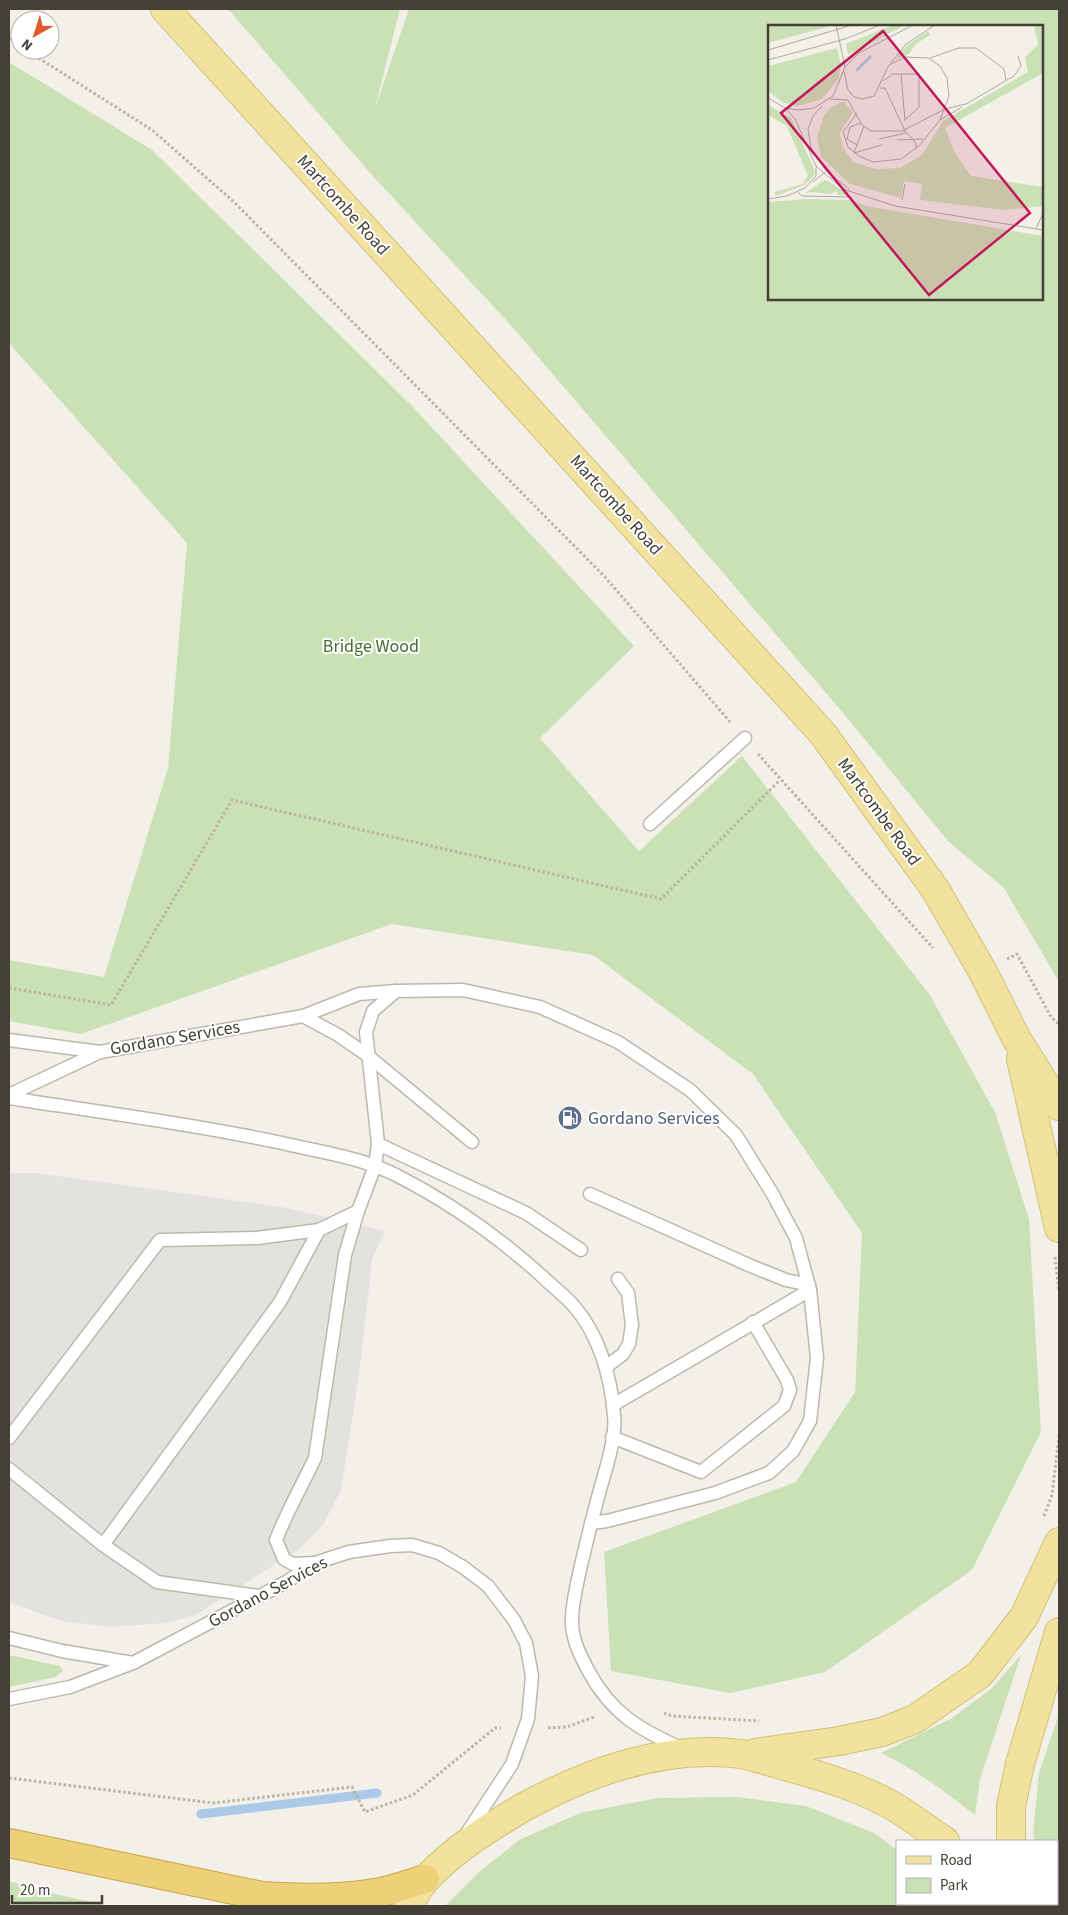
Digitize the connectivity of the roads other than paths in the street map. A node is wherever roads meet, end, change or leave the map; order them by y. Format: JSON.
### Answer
{"nodes":[{"id":1,"x":165,"y":9,"type":"edge"},
{"id":2,"x":745,"y":738,"type":"road end"},
{"id":3,"x":650,"y":824,"type":"dead end"},
{"id":4,"x":396,"y":991,"type":"junction"},
{"id":5,"x":303,"y":1016,"type":"junction"},
{"id":6,"x":1016,"y":1038,"type":"junction"},
{"id":7,"x":9,"y":1040,"type":"edge"},
{"id":8,"x":100,"y":1052,"type":"junction"},
{"id":9,"x":367,"y":1055,"type":"junction"},
{"id":10,"x":9,"y":1096,"type":"edge"},
{"id":11,"x":1059,"y":1106,"type":"edge"},
{"id":12,"x":472,"y":1142,"type":"dead end"},
{"id":13,"x":378,"y":1144,"type":"junction"},
{"id":14,"x":376,"y":1166,"type":"junction"},
{"id":15,"x":590,"y":1194,"type":"dead end"},
{"id":16,"x":358,"y":1212,"type":"junction"},
{"id":17,"x":1059,"y":1228,"type":"edge"},
{"id":18,"x":319,"y":1230,"type":"junction"},
{"id":19,"x":581,"y":1250,"type":"dead end"},
{"id":20,"x":618,"y":1279,"type":"dead end"},
{"id":21,"x":810,"y":1287,"type":"junction"},
{"id":22,"x":753,"y":1322,"type":"junction"},
{"id":23,"x":606,"y":1367,"type":"junction"},
{"id":24,"x":613,"y":1405,"type":"junction"},
{"id":25,"x":612,"y":1437,"type":"junction"},
{"id":26,"x":9,"y":1438,"type":"edge"},
{"id":27,"x":9,"y":1470,"type":"edge"},
{"id":28,"x":591,"y":1522,"type":"junction"},
{"id":29,"x":1059,"y":1542,"type":"edge"},
{"id":30,"x":103,"y":1545,"type":"junction"},
{"id":31,"x":316,"y":1563,"type":"junction"},
{"id":32,"x":259,"y":1596,"type":"junction"},
{"id":33,"x":1059,"y":1632,"type":"edge"},
{"id":34,"x":9,"y":1638,"type":"edge"},
{"id":35,"x":133,"y":1662,"type":"junction"},
{"id":36,"x":9,"y":1699,"type":"edge"},
{"id":37,"x":692,"y":1752,"type":"junction"},
{"id":38,"x":743,"y":1755,"type":"junction"},
{"id":39,"x":943,"y":1840,"type":"edge"},
{"id":40,"x":1011,"y":1840,"type":"edge"},
{"id":41,"x":9,"y":1843,"type":"edge"},
{"id":42,"x":454,"y":1854,"type":"junction"},
{"id":43,"x":425,"y":1879,"type":"junction"},
{"id":44,"x":408,"y":1906,"type":"edge"}],
"edges":[{"from":1,"to":6,"type":"main road","name":"Martcombe Road"},
{"from":2,"to":3,"type":"lane"},
{"from":4,"to":5,"type":"lane","name":"Gordano Services"},
{"from":4,"to":9,"type":"lane"},
{"from":4,"to":21,"type":"lane","name":"Gordano Services"},
{"from":5,"to":8,"type":"lane","name":"Gordano Services"},
{"from":5,"to":9,"type":"lane"},
{"from":6,"to":11,"type":"main road","name":"Martcombe Road"},
{"from":6,"to":17,"type":"main road","name":"Martcombe Road"},
{"from":7,"to":8,"type":"lane"},
{"from":8,"to":10,"type":"lane","name":"Gordano Services"},
{"from":9,"to":12,"type":"lane"},
{"from":9,"to":13,"type":"lane"},
{"from":10,"to":14,"type":"lane","name":"Gordano Services"},
{"from":13,"to":14,"type":"lane"},
{"from":13,"to":19,"type":"lane"},
{"from":14,"to":16,"type":"lane"},
{"from":14,"to":23,"type":"lane","name":"Gordano Services"},
{"from":15,"to":21,"type":"lane"},
{"from":16,"to":18,"type":"lane"},
{"from":16,"to":31,"type":"lane"},
{"from":18,"to":26,"type":"lane"},
{"from":18,"to":30,"type":"lane"},
{"from":20,"to":23,"type":"lane"},
{"from":21,"to":22,"type":"lane"},
{"from":21,"to":28,"type":"lane","name":"Gordano Services"},
{"from":22,"to":24,"type":"lane"},
{"from":22,"to":25,"type":"lane"},
{"from":23,"to":24,"type":"lane","name":"Gordano Services"},
{"from":24,"to":25,"type":"lane","name":"Gordano Services"},
{"from":25,"to":28,"type":"lane","name":"Gordano Services"},
{"from":27,"to":30,"type":"lane"},
{"from":28,"to":37,"type":"lane","name":"Gordano Services"},
{"from":29,"to":38,"type":"main road"},
{"from":30,"to":32,"type":"lane"},
{"from":31,"to":32,"type":"lane","name":"Gordano Services"},
{"from":31,"to":42,"type":"lane","name":"Gordano Services"},
{"from":32,"to":35,"type":"lane","name":"Gordano Services"},
{"from":33,"to":40,"type":"main road"},
{"from":34,"to":35,"type":"lane"},
{"from":35,"to":36,"type":"lane","name":"Gordano Services"},
{"from":37,"to":38,"type":"main road"},
{"from":37,"to":42,"type":"main road"},
{"from":38,"to":39,"type":"main road"},
{"from":41,"to":43,"type":"highway"},
{"from":42,"to":43,"type":"main road"},
{"from":43,"to":44,"type":"main road"}]}
